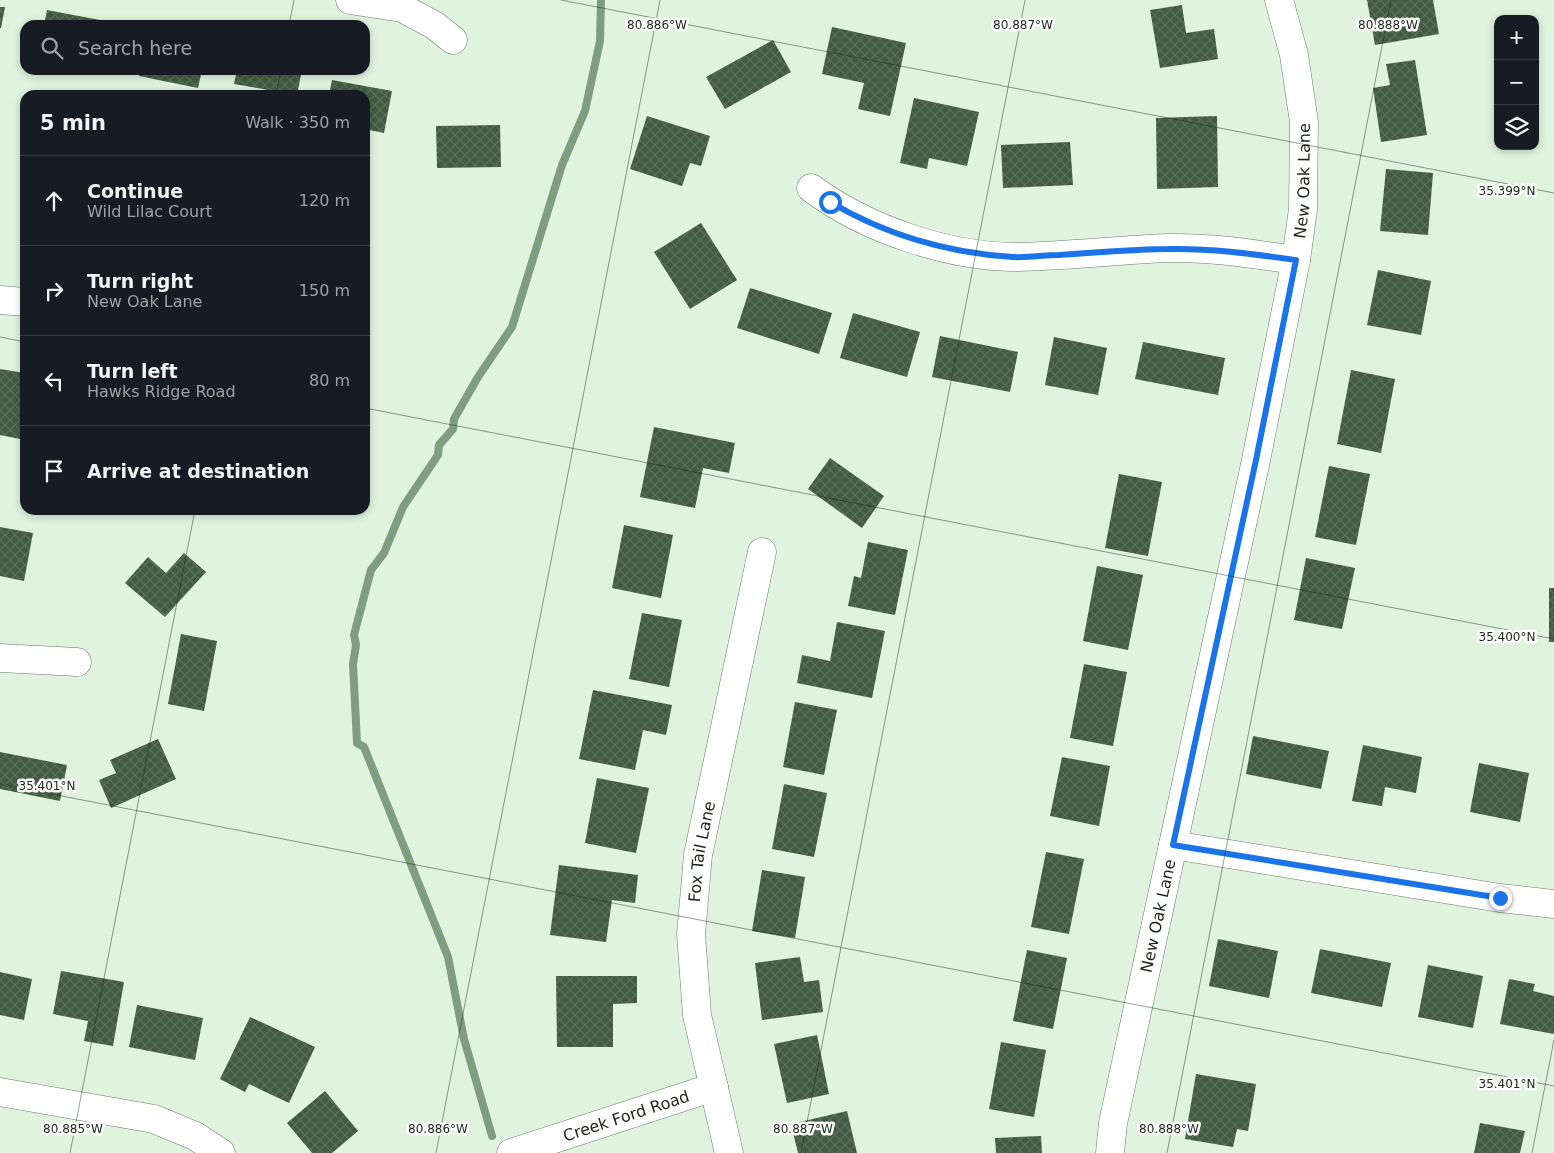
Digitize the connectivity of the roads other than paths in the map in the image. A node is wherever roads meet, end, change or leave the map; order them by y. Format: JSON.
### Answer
{"nodes":[{"id":1,"x":350,"y":0,"type":"edge"},
{"id":2,"x":1279,"y":0,"type":"edge"},
{"id":3,"x":453,"y":40,"type":"dead end"},
{"id":4,"x":812,"y":188,"type":"dead end"},
{"id":5,"x":1296,"y":260,"type":"junction"},
{"id":6,"x":0,"y":300,"type":"edge"},
{"id":7,"x":20,"y":302,"type":"edge"},
{"id":8,"x":762,"y":552,"type":"dead end"},
{"id":9,"x":0,"y":658,"type":"edge"},
{"id":10,"x":77,"y":662,"type":"dead end"},
{"id":11,"x":1173,"y":845,"type":"junction"},
{"id":12,"x":1554,"y":904,"type":"edge"},
{"id":13,"x":714,"y":1087,"type":"junction"},
{"id":14,"x":0,"y":1092,"type":"edge"},
{"id":15,"x":221,"y":1153,"type":"edge"},
{"id":16,"x":511,"y":1153,"type":"edge"},
{"id":17,"x":729,"y":1153,"type":"edge"},
{"id":18,"x":1110,"y":1153,"type":"edge"}],
"edges":[{"from":1,"to":3,"type":"street"},
{"from":2,"to":5,"type":"street","name":"New Oak Lane"},
{"from":4,"to":5,"type":"street"},
{"from":5,"to":11,"type":"street","name":"New Oak Lane"},
{"from":6,"to":7,"type":"street"},
{"from":8,"to":13,"type":"street","name":"Fox Tail Lane"},
{"from":9,"to":10,"type":"street"},
{"from":11,"to":12,"type":"street"},
{"from":11,"to":18,"type":"street","name":"New Oak Lane"},
{"from":13,"to":16,"type":"street","name":"Creek Ford Road"},
{"from":13,"to":17,"type":"street","name":"Fox Tail Lane"},
{"from":14,"to":15,"type":"street"}]}
